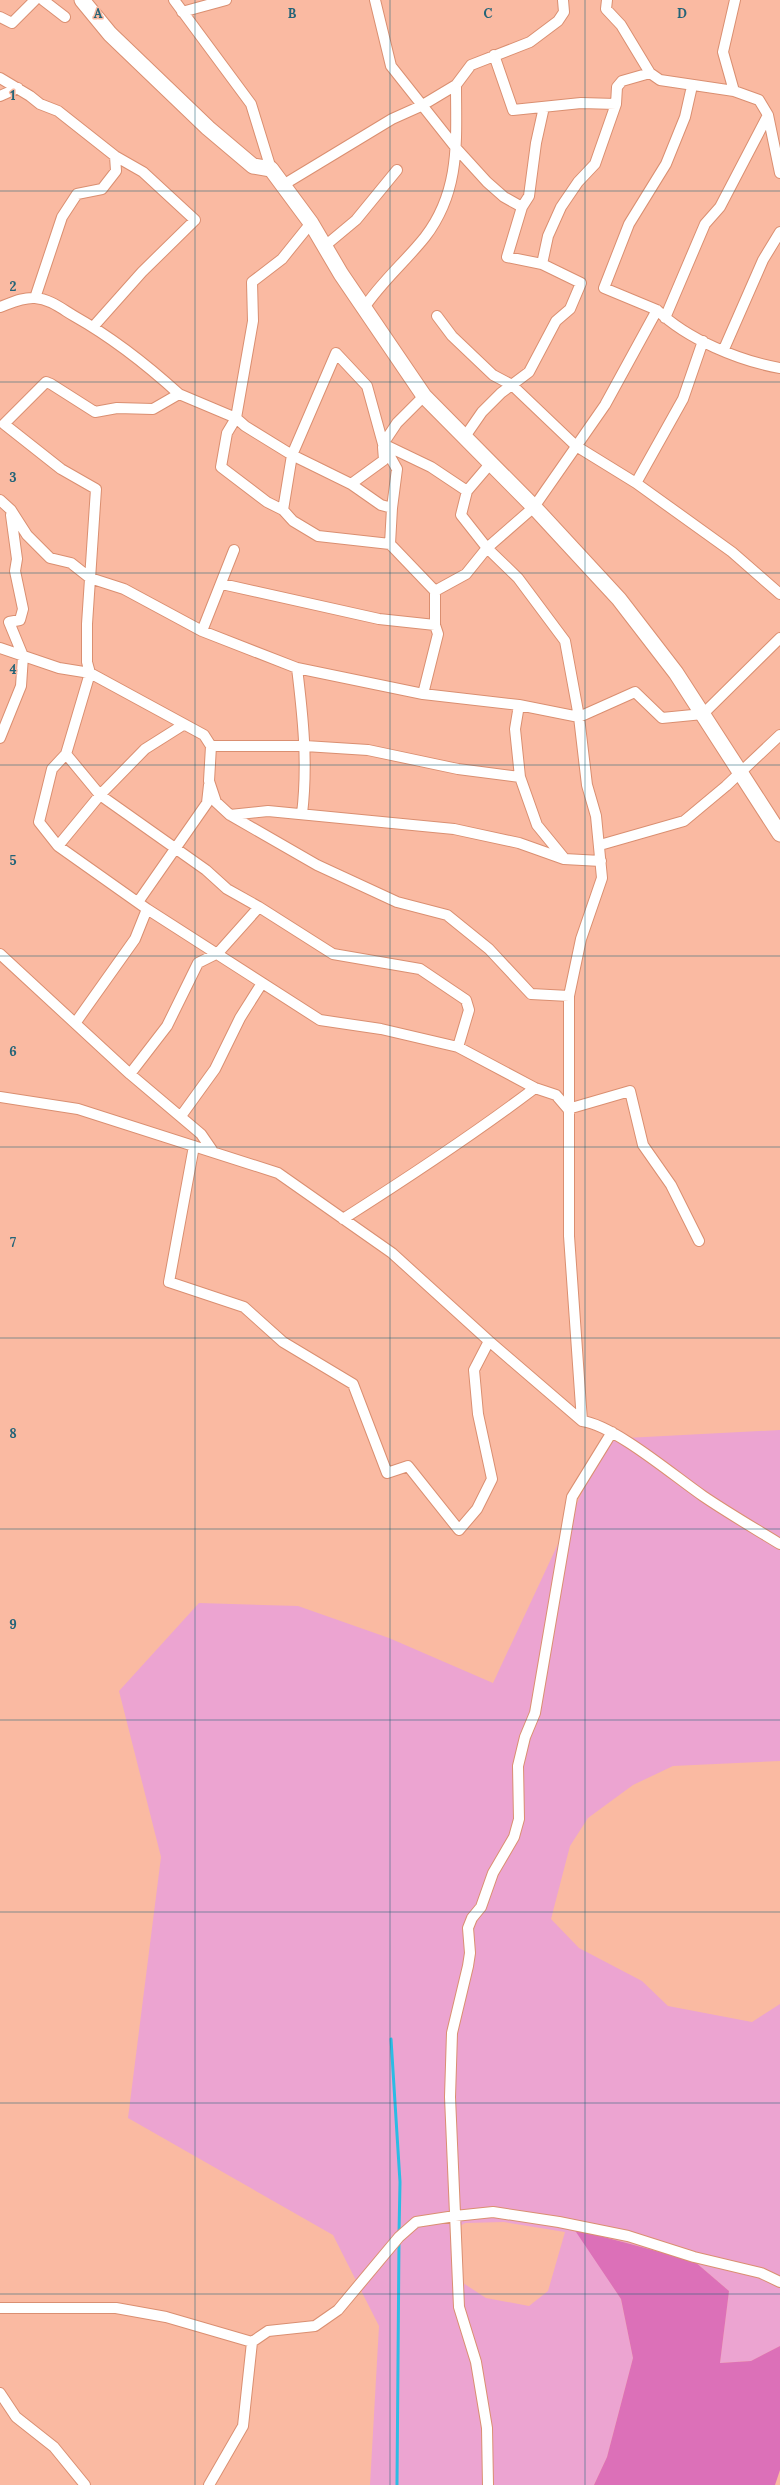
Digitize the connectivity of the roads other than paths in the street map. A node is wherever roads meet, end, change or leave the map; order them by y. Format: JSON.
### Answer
{"nodes":[{"id":1,"x":35,"y":0,"type":"edge"},
{"id":2,"x":43,"y":0,"type":"edge"},
{"id":3,"x":82,"y":0,"type":"edge"},
{"id":4,"x":174,"y":0,"type":"edge"},
{"id":5,"x":226,"y":0,"type":"edge"},
{"id":6,"x":375,"y":0,"type":"edge"},
{"id":7,"x":563,"y":0,"type":"edge"},
{"id":8,"x":607,"y":0,"type":"edge"},
{"id":9,"x":735,"y":0,"type":"edge"},
{"id":10,"x":182,"y":12,"type":"junction"},
{"id":11,"x":0,"y":17,"type":"edge"},
{"id":12,"x":65,"y":17,"type":"dead end"},
{"id":13,"x":494,"y":55,"type":"junction"},
{"id":14,"x":650,"y":73,"type":"junction"},
{"id":15,"x":0,"y":78,"type":"edge"},
{"id":16,"x":456,"y":85,"type":"junction"},
{"id":17,"x":692,"y":86,"type":"junction"},
{"id":18,"x":18,"y":88,"type":"junction"},
{"id":19,"x":734,"y":91,"type":"junction"},
{"id":20,"x":0,"y":96,"type":"edge"},
{"id":21,"x":616,"y":104,"type":"junction"},
{"id":22,"x":421,"y":106,"type":"junction"},
{"id":23,"x":544,"y":108,"type":"junction"},
{"id":24,"x":768,"y":115,"type":"junction"},
{"id":25,"x":456,"y":148,"type":"junction"},
{"id":26,"x":115,"y":156,"type":"junction"},
{"id":27,"x":271,"y":169,"type":"junction"},
{"id":28,"x":397,"y":170,"type":"dead end"},
{"id":29,"x":780,"y":173,"type":"edge"},
{"id":30,"x":283,"y":185,"type":"junction"},
{"id":31,"x":522,"y":207,"type":"junction"},
{"id":32,"x":311,"y":223,"type":"junction"},
{"id":33,"x":780,"y":232,"type":"edge"},
{"id":34,"x":326,"y":245,"type":"junction"},
{"id":35,"x":542,"y":264,"type":"junction"},
{"id":36,"x":35,"y":298,"type":"junction"},
{"id":37,"x":0,"y":307,"type":"edge"},
{"id":38,"x":364,"y":308,"type":"junction"},
{"id":39,"x":657,"y":310,"type":"junction"},
{"id":40,"x":437,"y":316,"type":"dead end"},
{"id":41,"x":665,"y":318,"type":"junction"},
{"id":42,"x":93,"y":327,"type":"junction"},
{"id":43,"x":704,"y":341,"type":"junction"},
{"id":44,"x":724,"y":349,"type":"junction"},
{"id":45,"x":780,"y":368,"type":"edge"},
{"id":46,"x":512,"y":385,"type":"junction"},
{"id":47,"x":179,"y":394,"type":"junction"},
{"id":48,"x":424,"y":396,"type":"junction"},
{"id":49,"x":236,"y":418,"type":"junction"},
{"id":50,"x":464,"y":438,"type":"junction"},
{"id":51,"x":383,"y":444,"type":"junction"},
{"id":52,"x":576,"y":446,"type":"junction"},
{"id":53,"x":292,"y":456,"type":"junction"},
{"id":54,"x":490,"y":464,"type":"junction"},
{"id":55,"x":636,"y":483,"type":"junction"},
{"id":56,"x":351,"y":484,"type":"junction"},
{"id":57,"x":467,"y":490,"type":"junction"},
{"id":58,"x":0,"y":500,"type":"edge"},
{"id":59,"x":534,"y":507,"type":"junction"},
{"id":60,"x":392,"y":508,"type":"junction"},
{"id":61,"x":11,"y":510,"type":"junction"},
{"id":62,"x":283,"y":510,"type":"junction"},
{"id":63,"x":390,"y":544,"type":"junction"},
{"id":64,"x":487,"y":548,"type":"junction"},
{"id":65,"x":234,"y":550,"type":"dead end"},
{"id":66,"x":90,"y":578,"type":"junction"},
{"id":67,"x":222,"y":584,"type":"junction"},
{"id":68,"x":435,"y":591,"type":"junction"},
{"id":69,"x":780,"y":594,"type":"edge"},
{"id":70,"x":435,"y":625,"type":"junction"},
{"id":71,"x":202,"y":631,"type":"junction"},
{"id":72,"x":780,"y":638,"type":"edge"},
{"id":73,"x":0,"y":648,"type":"edge"},
{"id":74,"x":23,"y":656,"type":"junction"},
{"id":75,"x":297,"y":668,"type":"junction"},
{"id":76,"x":90,"y":673,"type":"junction"},
{"id":77,"x":423,"y":694,"type":"junction"},
{"id":78,"x":519,"y":705,"type":"junction"},
{"id":79,"x":703,"y":714,"type":"junction"},
{"id":80,"x":579,"y":717,"type":"junction"},
{"id":81,"x":183,"y":725,"type":"junction"},
{"id":82,"x":780,"y":735,"type":"edge"},
{"id":83,"x":0,"y":738,"type":"edge"},
{"id":84,"x":211,"y":746,"type":"junction"},
{"id":85,"x":305,"y":746,"type":"junction"},
{"id":86,"x":66,"y":754,"type":"junction"},
{"id":87,"x":740,"y":772,"type":"junction"},
{"id":88,"x":520,"y":777,"type":"junction"},
{"id":89,"x":210,"y":781,"type":"junction"},
{"id":90,"x":100,"y":795,"type":"junction"},
{"id":91,"x":302,"y":814,"type":"junction"},
{"id":92,"x":230,"y":815,"type":"junction"},
{"id":93,"x":780,"y":834,"type":"edge"},
{"id":94,"x":600,"y":845,"type":"junction"},
{"id":95,"x":58,"y":846,"type":"junction"},
{"id":96,"x":175,"y":850,"type":"junction"},
{"id":97,"x":564,"y":859,"type":"junction"},
{"id":98,"x":601,"y":862,"type":"junction"},
{"id":99,"x":138,"y":902,"type":"junction"},
{"id":100,"x":260,"y":907,"type":"junction"},
{"id":101,"x":147,"y":909,"type":"junction"},
{"id":102,"x":218,"y":952,"type":"junction"},
{"id":103,"x":0,"y":954,"type":"edge"},
{"id":104,"x":262,"y":983,"type":"junction"},
{"id":105,"x":569,"y":996,"type":"junction"},
{"id":106,"x":76,"y":1022,"type":"junction"},
{"id":107,"x":458,"y":1047,"type":"junction"},
{"id":108,"x":130,"y":1074,"type":"junction"},
{"id":109,"x":535,"y":1088,"type":"junction"},
{"id":110,"x":0,"y":1097,"type":"edge"},
{"id":111,"x":568,"y":1109,"type":"junction"},
{"id":112,"x":181,"y":1116,"type":"junction"},
{"id":113,"x":194,"y":1146,"type":"junction"},
{"id":114,"x":212,"y":1150,"type":"junction"},
{"id":115,"x":343,"y":1219,"type":"junction"},
{"id":116,"x":699,"y":1241,"type":"dead end"},
{"id":117,"x":489,"y":1341,"type":"junction"},
{"id":118,"x":582,"y":1421,"type":"junction"},
{"id":119,"x":612,"y":1432,"type":"junction"},
{"id":120,"x":780,"y":1544,"type":"edge"},
{"id":121,"x":455,"y":2216,"type":"junction"},
{"id":122,"x":780,"y":2282,"type":"edge"},
{"id":123,"x":0,"y":2308,"type":"edge"},
{"id":124,"x":252,"y":2342,"type":"junction"},
{"id":125,"x":0,"y":2393,"type":"edge"},
{"id":126,"x":85,"y":2485,"type":"edge"},
{"id":127,"x":209,"y":2485,"type":"edge"},
{"id":128,"x":488,"y":2485,"type":"edge"}],
"edges":[{"from":1,"to":11,"type":"street"},
{"from":2,"to":12,"type":"street"},
{"from":3,"to":27,"type":"street"},
{"from":4,"to":10,"type":"street"},
{"from":5,"to":10,"type":"street"},
{"from":6,"to":22,"type":"street"},
{"from":7,"to":13,"type":"street"},
{"from":8,"to":14,"type":"street"},
{"from":9,"to":19,"type":"street"},
{"from":10,"to":27,"type":"street"},
{"from":13,"to":16,"type":"street"},
{"from":13,"to":23,"type":"street"},
{"from":14,"to":17,"type":"street"},
{"from":14,"to":21,"type":"street"},
{"from":15,"to":18,"type":"street"},
{"from":16,"to":22,"type":"street"},
{"from":16,"to":25,"type":"street"},
{"from":17,"to":19,"type":"street"},
{"from":17,"to":39,"type":"street"},
{"from":18,"to":20,"type":"street"},
{"from":18,"to":26,"type":"street"},
{"from":19,"to":24,"type":"street"},
{"from":21,"to":23,"type":"street"},
{"from":21,"to":35,"type":"street"},
{"from":22,"to":25,"type":"street"},
{"from":22,"to":30,"type":"street"},
{"from":23,"to":31,"type":"street"},
{"from":24,"to":29,"type":"street"},
{"from":24,"to":41,"type":"street"},
{"from":25,"to":31,"type":"street"},
{"from":25,"to":38,"type":"street"},
{"from":26,"to":36,"type":"street"},
{"from":26,"to":42,"type":"street"},
{"from":27,"to":30,"type":"street"},
{"from":28,"to":34,"type":"street"},
{"from":30,"to":32,"type":"street"},
{"from":31,"to":35,"type":"street"},
{"from":32,"to":34,"type":"street"},
{"from":32,"to":49,"type":"street"},
{"from":33,"to":44,"type":"street"},
{"from":34,"to":38,"type":"street"},
{"from":35,"to":46,"type":"street"},
{"from":36,"to":37,"type":"street"},
{"from":36,"to":42,"type":"street"},
{"from":38,"to":48,"type":"street"},
{"from":39,"to":41,"type":"street"},
{"from":39,"to":52,"type":"street"},
{"from":40,"to":46,"type":"street"},
{"from":41,"to":43,"type":"street"},
{"from":42,"to":47,"type":"street"},
{"from":43,"to":44,"type":"street"},
{"from":43,"to":55,"type":"street"},
{"from":44,"to":45,"type":"street"},
{"from":46,"to":50,"type":"street"},
{"from":46,"to":52,"type":"street"},
{"from":47,"to":49,"type":"street"},
{"from":47,"to":66,"type":"street"},
{"from":48,"to":50,"type":"street"},
{"from":48,"to":51,"type":"street"},
{"from":49,"to":53,"type":"street"},
{"from":49,"to":62,"type":"street"},
{"from":50,"to":54,"type":"street"},
{"from":51,"to":53,"type":"street"},
{"from":51,"to":56,"type":"street"},
{"from":51,"to":57,"type":"street"},
{"from":51,"to":60,"type":"street"},
{"from":52,"to":55,"type":"street"},
{"from":52,"to":59,"type":"street"},
{"from":53,"to":56,"type":"street"},
{"from":53,"to":62,"type":"street"},
{"from":54,"to":57,"type":"street"},
{"from":54,"to":59,"type":"street"},
{"from":55,"to":69,"type":"street"},
{"from":56,"to":60,"type":"street"},
{"from":57,"to":64,"type":"street"},
{"from":58,"to":61,"type":"street"},
{"from":59,"to":64,"type":"street"},
{"from":59,"to":79,"type":"street"},
{"from":60,"to":63,"type":"street"},
{"from":61,"to":66,"type":"street"},
{"from":61,"to":74,"type":"street"},
{"from":62,"to":63,"type":"street"},
{"from":63,"to":68,"type":"street"},
{"from":64,"to":68,"type":"street"},
{"from":64,"to":80,"type":"street"},
{"from":65,"to":67,"type":"street"},
{"from":66,"to":71,"type":"street"},
{"from":66,"to":76,"type":"street"},
{"from":67,"to":70,"type":"street"},
{"from":67,"to":71,"type":"street"},
{"from":68,"to":70,"type":"street"},
{"from":70,"to":77,"type":"street"},
{"from":71,"to":75,"type":"street"},
{"from":72,"to":79,"type":"street"},
{"from":73,"to":74,"type":"street"},
{"from":74,"to":76,"type":"street"},
{"from":74,"to":83,"type":"street"},
{"from":75,"to":77,"type":"street"},
{"from":75,"to":85,"type":"street"},
{"from":76,"to":81,"type":"street"},
{"from":76,"to":86,"type":"street"},
{"from":77,"to":78,"type":"street"},
{"from":78,"to":80,"type":"street"},
{"from":78,"to":88,"type":"street"},
{"from":79,"to":80,"type":"street"},
{"from":79,"to":87,"type":"street"},
{"from":80,"to":94,"type":"street"},
{"from":81,"to":84,"type":"street"},
{"from":81,"to":90,"type":"street"},
{"from":82,"to":87,"type":"street"},
{"from":84,"to":85,"type":"street"},
{"from":84,"to":89,"type":"street"},
{"from":85,"to":88,"type":"street"},
{"from":85,"to":91,"type":"street"},
{"from":86,"to":90,"type":"street"},
{"from":86,"to":95,"type":"street"},
{"from":87,"to":93,"type":"street"},
{"from":87,"to":94,"type":"street"},
{"from":88,"to":97,"type":"street"},
{"from":89,"to":92,"type":"street"},
{"from":89,"to":96,"type":"street"},
{"from":90,"to":95,"type":"street"},
{"from":90,"to":96,"type":"street"},
{"from":91,"to":92,"type":"street"},
{"from":91,"to":97,"type":"street"},
{"from":92,"to":105,"type":"street"},
{"from":94,"to":98,"type":"street"},
{"from":95,"to":99,"type":"street"},
{"from":96,"to":99,"type":"street"},
{"from":96,"to":100,"type":"street"},
{"from":97,"to":98,"type":"street"},
{"from":98,"to":105,"type":"street"},
{"from":99,"to":101,"type":"street"},
{"from":100,"to":102,"type":"street"},
{"from":100,"to":107,"type":"street"},
{"from":101,"to":102,"type":"street"},
{"from":101,"to":106,"type":"street"},
{"from":102,"to":104,"type":"street"},
{"from":102,"to":108,"type":"street"},
{"from":103,"to":106,"type":"street"},
{"from":104,"to":107,"type":"street"},
{"from":104,"to":112,"type":"street"},
{"from":105,"to":111,"type":"street"},
{"from":106,"to":108,"type":"street"},
{"from":107,"to":109,"type":"street"},
{"from":108,"to":112,"type":"street"},
{"from":109,"to":111,"type":"street"},
{"from":109,"to":115,"type":"street"},
{"from":110,"to":113,"type":"street"},
{"from":111,"to":116,"type":"street"},
{"from":111,"to":118,"type":"street"},
{"from":112,"to":114,"type":"street"},
{"from":113,"to":114,"type":"street"},
{"from":113,"to":117,"type":"street"},
{"from":114,"to":115,"type":"street"},
{"from":115,"to":117,"type":"street"},
{"from":117,"to":118,"type":"street"},
{"from":118,"to":119,"type":"street"},
{"from":119,"to":120,"type":"street"},
{"from":119,"to":121,"type":"street"},
{"from":121,"to":122,"type":"street"},
{"from":121,"to":124,"type":"street"},
{"from":121,"to":128,"type":"street"},
{"from":123,"to":124,"type":"street"},
{"from":124,"to":127,"type":"street"},
{"from":125,"to":126,"type":"street"}]}
